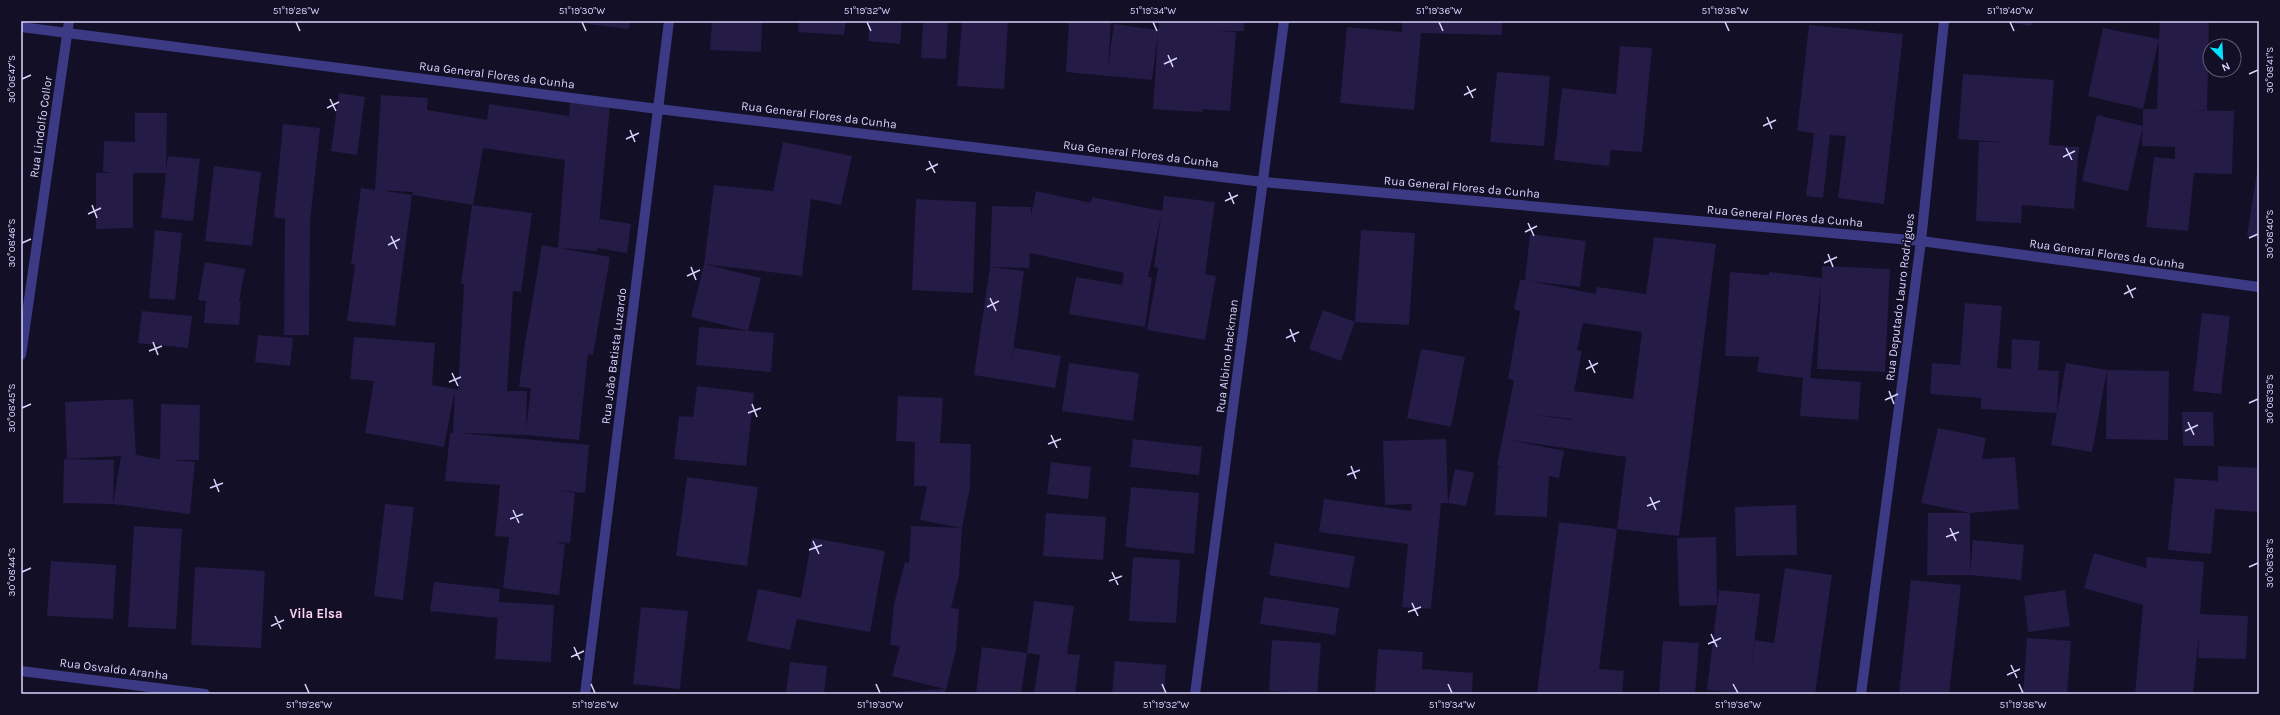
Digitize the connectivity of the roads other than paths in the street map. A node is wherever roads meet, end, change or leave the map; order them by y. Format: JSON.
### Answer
{"nodes":[{"id":1,"x":68,"y":21,"type":"edge"},
{"id":2,"x":669,"y":21,"type":"edge"},
{"id":3,"x":1284,"y":21,"type":"edge"},
{"id":4,"x":1944,"y":21,"type":"edge"},
{"id":5,"x":21,"y":27,"type":"edge"},
{"id":6,"x":67,"y":33,"type":"junction"},
{"id":7,"x":658,"y":109,"type":"junction"},
{"id":8,"x":1263,"y":182,"type":"junction"},
{"id":9,"x":1921,"y":241,"type":"junction"},
{"id":10,"x":2259,"y":287,"type":"edge"},
{"id":11,"x":21,"y":355,"type":"edge"},
{"id":12,"x":21,"y":671,"type":"edge"},
{"id":13,"x":205,"y":694,"type":"edge"},
{"id":14,"x":585,"y":694,"type":"edge"},
{"id":15,"x":1195,"y":694,"type":"edge"},
{"id":16,"x":1861,"y":694,"type":"edge"}],
"edges":[{"from":1,"to":6,"type":"street","name":"Rua Lindolfo Collor"},
{"from":2,"to":7,"type":"street","name":"Rua João Batista Luzardo"},
{"from":3,"to":8,"type":"street","name":"Rua Albino Hackman"},
{"from":4,"to":9,"type":"street","name":"Rua Deputado Lauro Rodrigues"},
{"from":5,"to":6,"type":"street","name":"Rua General Flores da Cunha"},
{"from":6,"to":7,"type":"street","name":"Rua General Flores da Cunha"},
{"from":6,"to":11,"type":"street","name":"Rua Lindolfo Collor"},
{"from":7,"to":8,"type":"street","name":"Rua General Flores da Cunha"},
{"from":7,"to":14,"type":"street","name":"Rua João Batista Luzardo"},
{"from":8,"to":9,"type":"street","name":"Rua General Flores da Cunha"},
{"from":8,"to":15,"type":"street","name":"Rua Albino Hackman"},
{"from":9,"to":10,"type":"street","name":"Rua General Flores da Cunha"},
{"from":9,"to":16,"type":"street","name":"Rua Deputado Lauro Rodrigues"},
{"from":12,"to":13,"type":"street","name":"Rua Osvaldo Aranha"}]}
